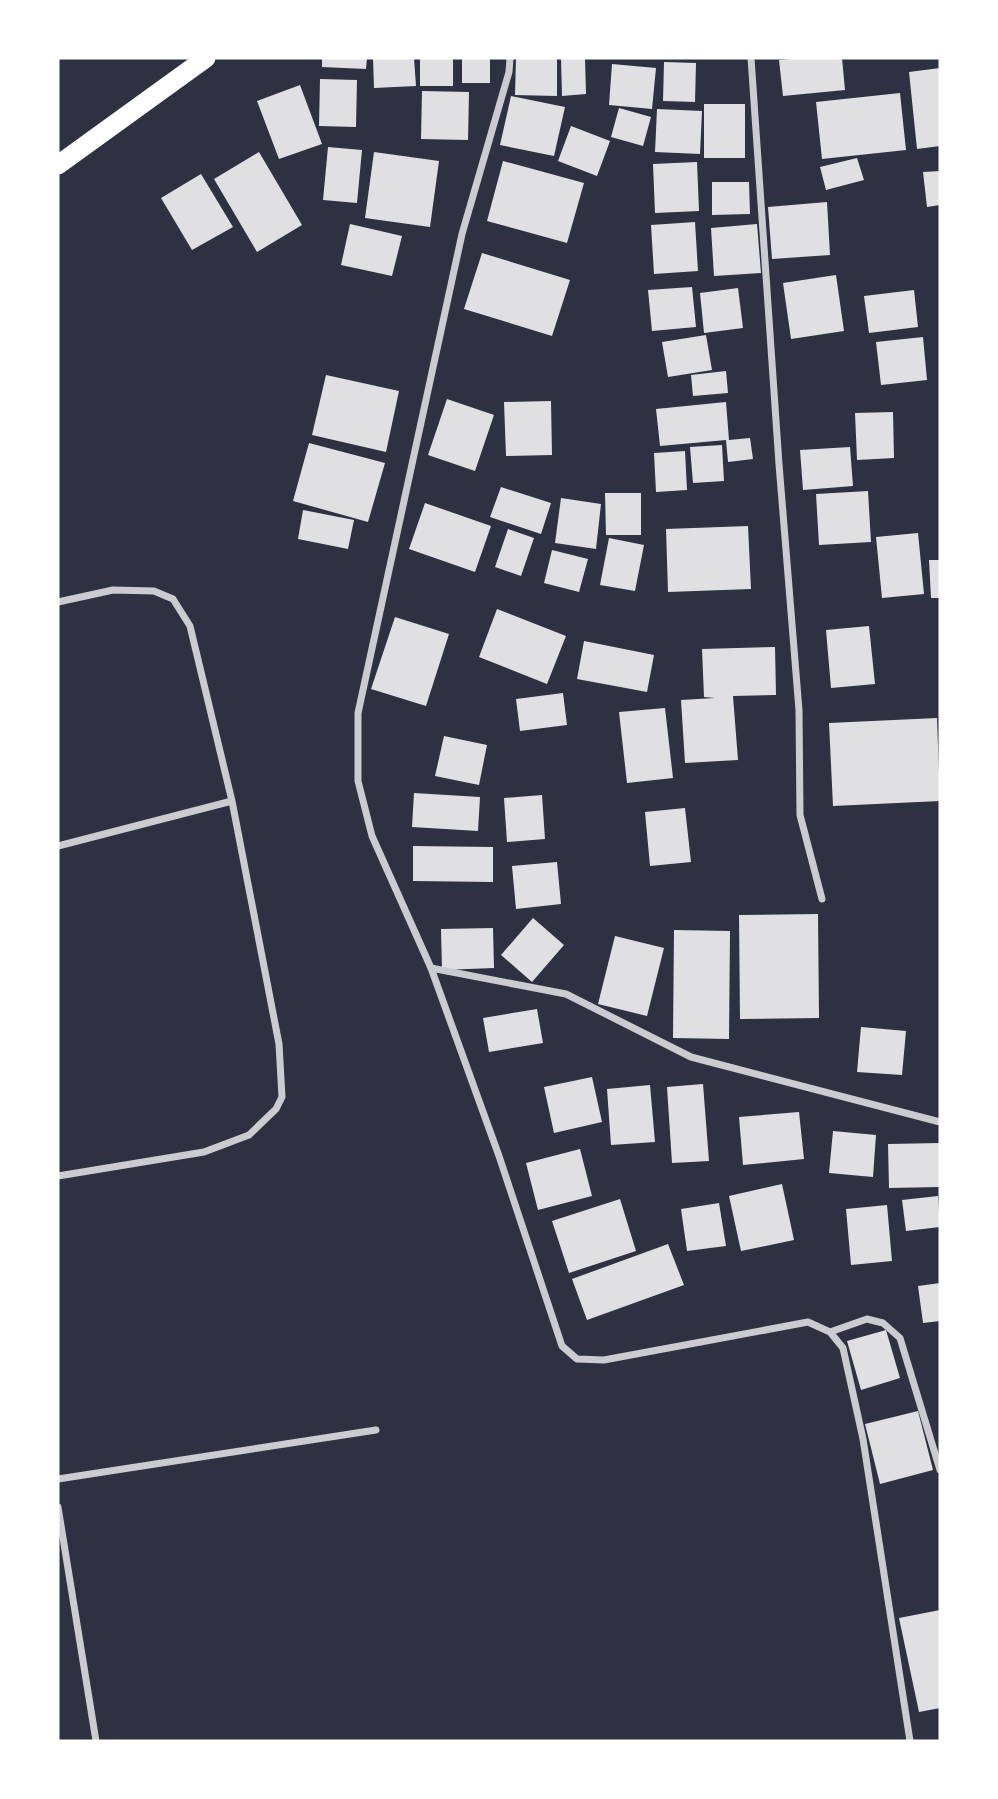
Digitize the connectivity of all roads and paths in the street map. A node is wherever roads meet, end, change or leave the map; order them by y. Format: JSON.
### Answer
{"nodes":[{"id":1,"x":206,"y":58,"type":"edge"},
{"id":2,"x":510,"y":58,"type":"edge"},
{"id":3,"x":751,"y":58,"type":"edge"},
{"id":4,"x":58,"y":165,"type":"edge"},
{"id":5,"x":58,"y":602,"type":"edge"},
{"id":6,"x":232,"y":802,"type":"junction"},
{"id":7,"x":58,"y":846,"type":"edge"},
{"id":8,"x":822,"y":899,"type":"dead end"},
{"id":9,"x":431,"y":968,"type":"junction"},
{"id":10,"x":940,"y":1122,"type":"edge"},
{"id":11,"x":58,"y":1176,"type":"edge"},
{"id":12,"x":830,"y":1332,"type":"junction"},
{"id":13,"x":376,"y":1430,"type":"dead end"},
{"id":14,"x":940,"y":1470,"type":"edge"},
{"id":15,"x":58,"y":1479,"type":"edge"},
{"id":16,"x":58,"y":1507,"type":"edge"},
{"id":17,"x":96,"y":1741,"type":"edge"},
{"id":18,"x":910,"y":1741,"type":"edge"}],
"edges":[{"from":1,"to":4,"type":"highway"},
{"from":2,"to":9,"type":"street"},
{"from":3,"to":8,"type":"street"},
{"from":5,"to":6,"type":"street"},
{"from":6,"to":7,"type":"street"},
{"from":6,"to":11,"type":"street"},
{"from":9,"to":10,"type":"street"},
{"from":9,"to":12,"type":"street"},
{"from":12,"to":14,"type":"street"},
{"from":12,"to":18,"type":"street"},
{"from":13,"to":15,"type":"street"},
{"from":16,"to":17,"type":"street"}]}
